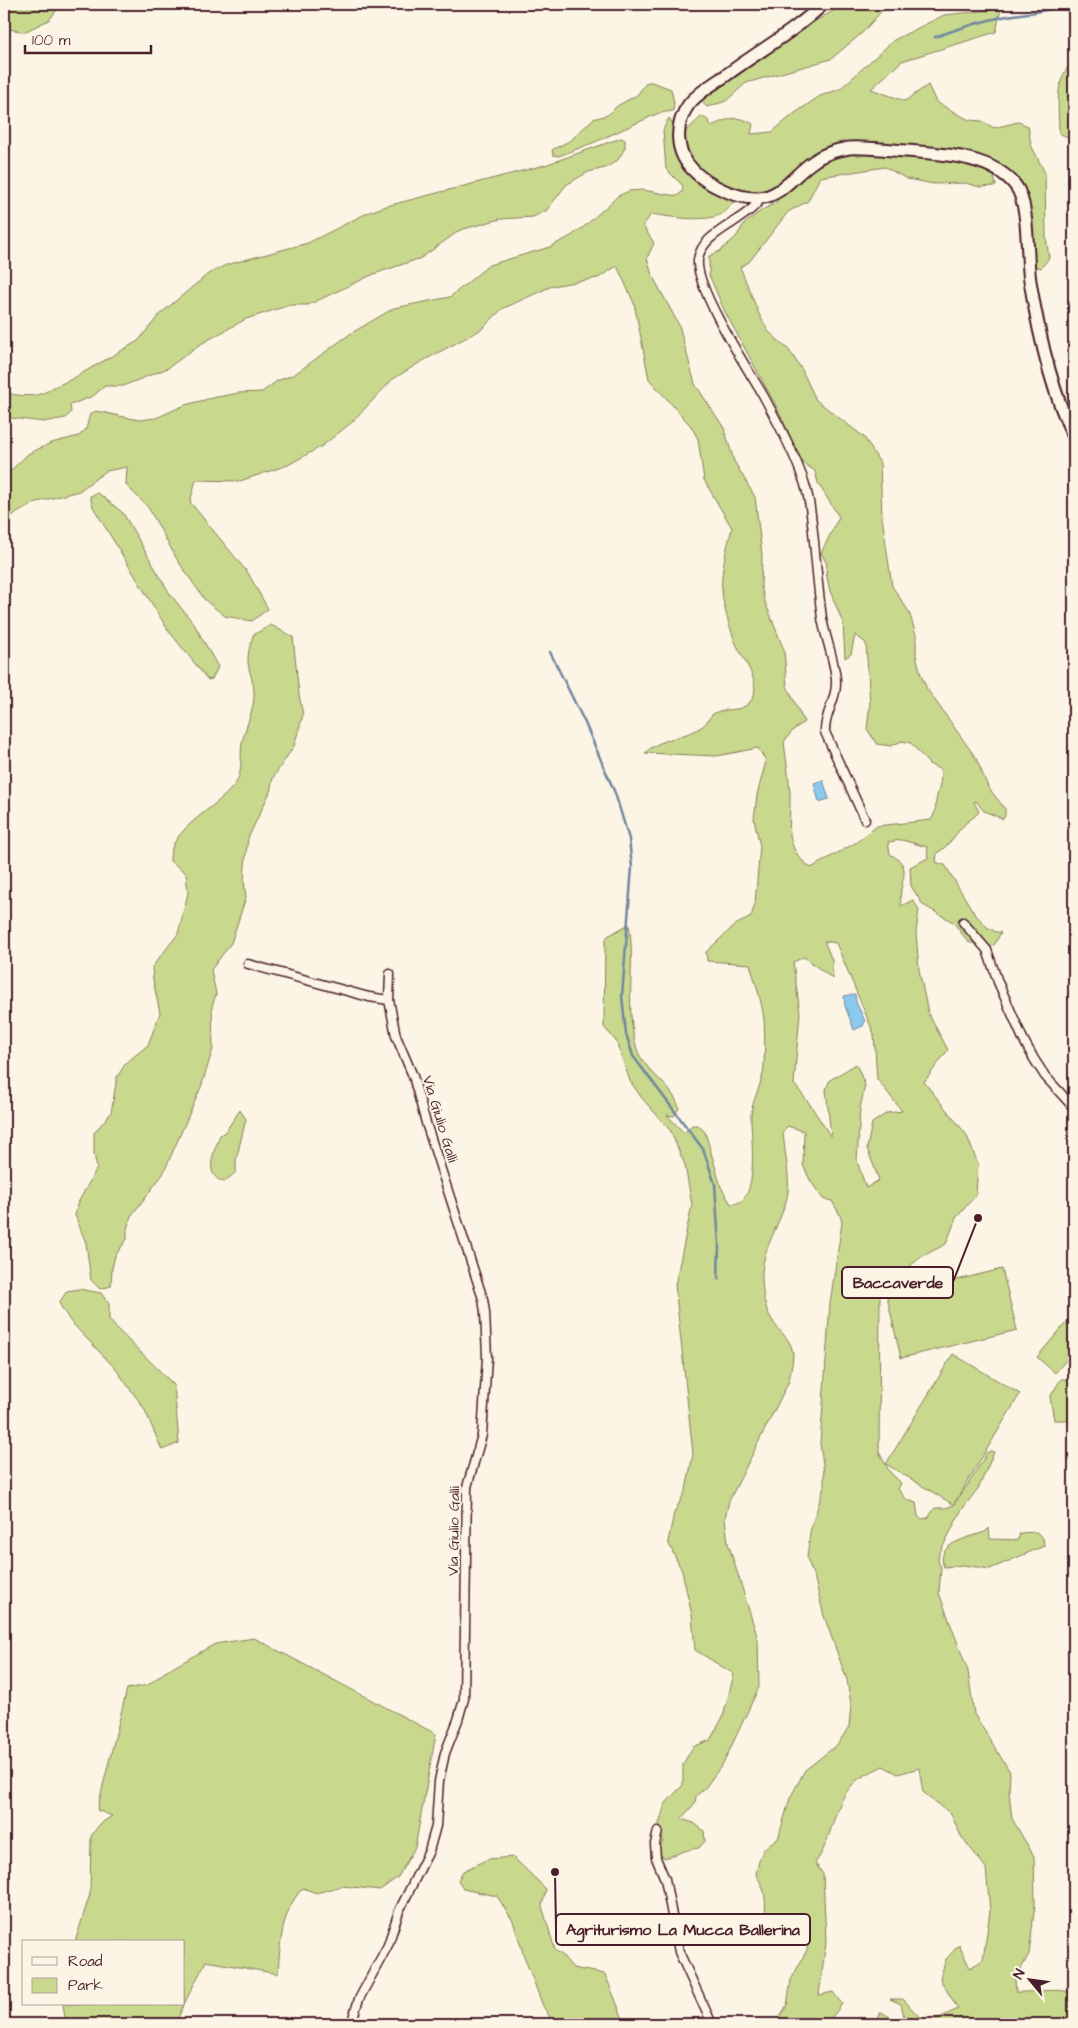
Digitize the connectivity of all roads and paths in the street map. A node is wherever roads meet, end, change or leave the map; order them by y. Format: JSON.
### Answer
{"nodes":[{"id":1,"x":823,"y":4,"type":"edge"},
{"id":2,"x":761,"y":198,"type":"junction"},
{"id":3,"x":1074,"y":437,"type":"edge"},
{"id":4,"x":865,"y":820,"type":"dead end"},
{"id":5,"x":963,"y":922,"type":"dead end"},
{"id":6,"x":248,"y":964,"type":"dead end"},
{"id":7,"x":390,"y":974,"type":"dead end"},
{"id":8,"x":388,"y":1000,"type":"junction"},
{"id":9,"x":1074,"y":1108,"type":"edge"},
{"id":10,"x":658,"y":1831,"type":"dead end"},
{"id":11,"x":586,"y":1921,"type":"dead end"},
{"id":12,"x":676,"y":1937,"type":"junction"},
{"id":13,"x":351,"y":2024,"type":"edge"},
{"id":14,"x":712,"y":2024,"type":"edge"}],
"edges":[{"from":1,"to":2,"type":"street"},
{"from":2,"to":3,"type":"street"},
{"from":2,"to":4,"type":"street"},
{"from":5,"to":9,"type":"street"},
{"from":6,"to":8,"type":"street"},
{"from":7,"to":8,"type":"street","name":"Via Giulio Galli"},
{"from":8,"to":13,"type":"street","name":"Via Giulio Galli"},
{"from":10,"to":12,"type":"street"},
{"from":11,"to":12,"type":"street"},
{"from":12,"to":14,"type":"street"}]}
